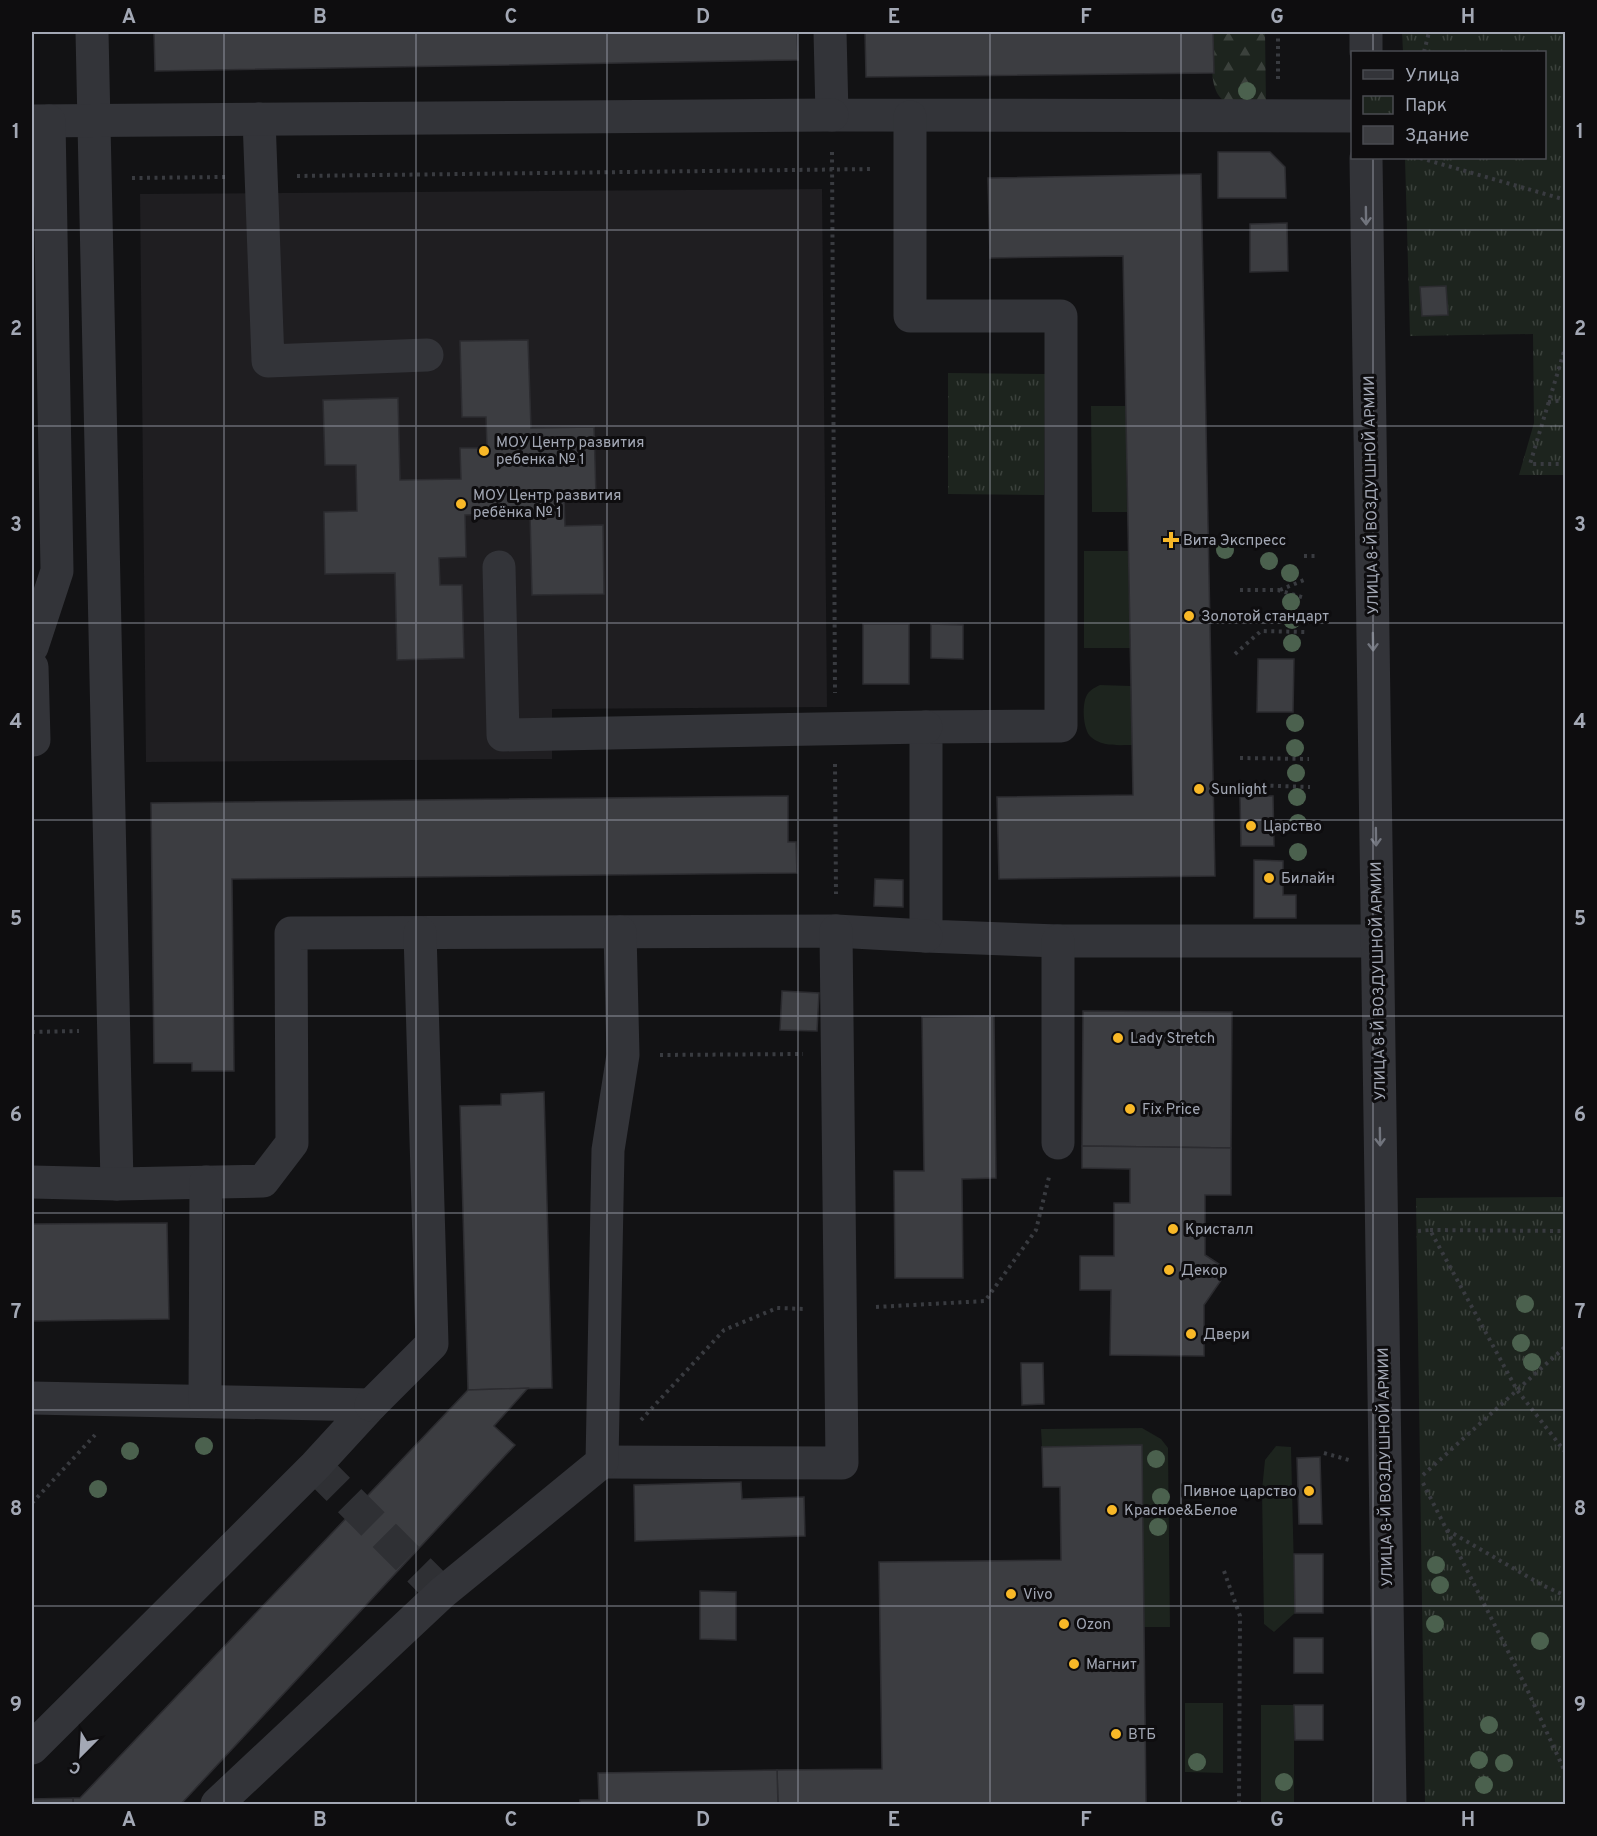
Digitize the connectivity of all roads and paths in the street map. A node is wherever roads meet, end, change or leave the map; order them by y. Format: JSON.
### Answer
{"nodes":[{"id":1,"x":92,"y":32,"type":"edge"},
{"id":2,"x":830,"y":32,"type":"edge"},
{"id":3,"x":1278,"y":32,"type":"edge"},
{"id":4,"x":1366,"y":32,"type":"edge"},
{"id":5,"x":1430,"y":32,"type":"edge"},
{"id":6,"x":1366,"y":51,"type":"edge"},
{"id":7,"x":1424,"y":51,"type":"edge"},
{"id":8,"x":832,"y":115,"type":"junction"},
{"id":9,"x":1351,"y":116,"type":"edge"},
{"id":10,"x":910,"y":117,"type":"junction"},
{"id":11,"x":1277,"y":118,"type":"junction"},
{"id":12,"x":258,"y":119,"type":"junction"},
{"id":13,"x":94,"y":120,"type":"junction"},
{"id":14,"x":40,"y":121,"type":"edge"},
{"id":15,"x":1366,"y":159,"type":"edge"},
{"id":16,"x":1423,"y":159,"type":"edge"},
{"id":17,"x":910,"y":169,"type":"junction"},
{"id":18,"x":832,"y":170,"type":"junction"},
{"id":19,"x":261,"y":177,"type":"junction"},
{"id":20,"x":95,"y":179,"type":"junction"},
{"id":21,"x":1566,"y":200,"type":"edge"},
{"id":22,"x":1566,"y":345,"type":"edge"},
{"id":23,"x":427,"y":355,"type":"dead end"},
{"id":24,"x":1566,"y":400,"type":"edge"},
{"id":25,"x":1548,"y":402,"type":"junction"},
{"id":26,"x":1566,"y":464,"type":"edge"},
{"id":27,"x":1304,"y":556,"type":"dead end"},
{"id":28,"x":1317,"y":556,"type":"dead end"},
{"id":29,"x":499,"y":567,"type":"dead end"},
{"id":30,"x":1304,"y":580,"type":"dead end"},
{"id":31,"x":1240,"y":590,"type":"dead end"},
{"id":32,"x":1278,"y":590,"type":"junction"},
{"id":33,"x":1305,"y":598,"type":"dead end"},
{"id":34,"x":1306,"y":632,"type":"dead end"},
{"id":35,"x":32,"y":646,"type":"edge"},
{"id":36,"x":1235,"y":654,"type":"dead end"},
{"id":37,"x":32,"y":667,"type":"edge"},
{"id":38,"x":835,"y":727,"type":"junction"},
{"id":39,"x":926,"y":727,"type":"junction"},
{"id":40,"x":32,"y":740,"type":"edge"},
{"id":41,"x":1240,"y":758,"type":"dead end"},
{"id":42,"x":1309,"y":759,"type":"dead end"},
{"id":43,"x":1248,"y":785,"type":"dead end"},
{"id":44,"x":1310,"y":787,"type":"dead end"},
{"id":45,"x":836,"y":931,"type":"junction"},
{"id":46,"x":620,"y":932,"type":"junction"},
{"id":47,"x":420,"y":933,"type":"junction"},
{"id":48,"x":926,"y":936,"type":"junction"},
{"id":49,"x":1058,"y":941,"type":"junction"},
{"id":50,"x":1377,"y":941,"type":"junction"},
{"id":51,"x":113,"y":1030,"type":"junction"},
{"id":52,"x":32,"y":1032,"type":"edge"},
{"id":53,"x":837,"y":1054,"type":"junction"},
{"id":54,"x":623,"y":1055,"type":"junction"},
{"id":55,"x":1058,"y":1143,"type":"joint"},
{"id":56,"x":32,"y":1182,"type":"edge"},
{"id":57,"x":206,"y":1182,"type":"junction"},
{"id":58,"x":117,"y":1184,"type":"junction"},
{"id":59,"x":1430,"y":1230,"type":"junction"},
{"id":60,"x":1566,"y":1231,"type":"edge"},
{"id":61,"x":1382,"y":1233,"type":"junction"},
{"id":62,"x":840,"y":1310,"type":"junction"},
{"id":63,"x":1566,"y":1346,"type":"edge"},
{"id":64,"x":1517,"y":1390,"type":"junction"},
{"id":65,"x":32,"y":1398,"type":"edge"},
{"id":66,"x":128,"y":1400,"type":"junction"},
{"id":67,"x":205,"y":1401,"type":"junction"},
{"id":68,"x":371,"y":1405,"type":"junction"},
{"id":69,"x":640,"y":1421,"type":"dead end"},
{"id":70,"x":1566,"y":1453,"type":"edge"},
{"id":71,"x":602,"y":1462,"type":"junction"},
{"id":72,"x":32,"y":1503,"type":"edge"},
{"id":73,"x":1447,"y":1529,"type":"junction"},
{"id":74,"x":1224,"y":1571,"type":"dead end"},
{"id":75,"x":1566,"y":1596,"type":"edge"},
{"id":76,"x":32,"y":1748,"type":"edge"},
{"id":77,"x":1566,"y":1774,"type":"edge"},
{"id":78,"x":217,"y":1804,"type":"edge"},
{"id":79,"x":1239,"y":1804,"type":"edge"},
{"id":80,"x":1390,"y":1804,"type":"edge"}],
"edges":[{"from":1,"to":13,"type":"street"},
{"from":2,"to":8,"type":"street"},
{"from":3,"to":11,"type":"path"},
{"from":4,"to":6,"type":"street"},
{"from":5,"to":7,"type":"path"},
{"from":8,"to":10,"type":"street"},
{"from":8,"to":12,"type":"street"},
{"from":8,"to":18,"type":"path"},
{"from":9,"to":11,"type":"street"},
{"from":10,"to":11,"type":"street"},
{"from":10,"to":17,"type":"street"},
{"from":12,"to":13,"type":"street"},
{"from":12,"to":19,"type":"street"},
{"from":13,"to":14,"type":"street"},
{"from":13,"to":20,"type":"street"},
{"from":14,"to":35,"type":"street"},
{"from":15,"to":50,"type":"street","name":"УЛИЦА 8-Й ВОЗДУШНОЙ АРМИИ","one_way":true},
{"from":16,"to":21,"type":"path"},
{"from":17,"to":18,"type":"path"},
{"from":17,"to":39,"type":"street"},
{"from":18,"to":19,"type":"path"},
{"from":18,"to":38,"type":"path"},
{"from":19,"to":20,"type":"path"},
{"from":19,"to":23,"type":"street"},
{"from":20,"to":51,"type":"street"},
{"from":22,"to":25,"type":"path"},
{"from":24,"to":25,"type":"path"},
{"from":25,"to":26,"type":"path"},
{"from":27,"to":28,"type":"path"},
{"from":29,"to":38,"type":"street"},
{"from":30,"to":32,"type":"path"},
{"from":31,"to":32,"type":"path"},
{"from":32,"to":33,"type":"path"},
{"from":34,"to":36,"type":"path"},
{"from":37,"to":40,"type":"street"},
{"from":38,"to":39,"type":"street"},
{"from":38,"to":45,"type":"path"},
{"from":39,"to":48,"type":"street"},
{"from":41,"to":42,"type":"path"},
{"from":43,"to":44,"type":"path"},
{"from":45,"to":46,"type":"street"},
{"from":45,"to":48,"type":"street"},
{"from":45,"to":53,"type":"street"},
{"from":46,"to":47,"type":"street"},
{"from":46,"to":54,"type":"street"},
{"from":47,"to":57,"type":"street"},
{"from":47,"to":68,"type":"street"},
{"from":48,"to":49,"type":"street"},
{"from":49,"to":50,"type":"street"},
{"from":49,"to":55,"type":"street"},
{"from":50,"to":61,"type":"street","name":"УЛИЦА 8-Й ВОЗДУШНОЙ АРМИИ","one_way":true},
{"from":51,"to":52,"type":"path"},
{"from":51,"to":58,"type":"street"},
{"from":53,"to":54,"type":"path"},
{"from":53,"to":62,"type":"street"},
{"from":54,"to":71,"type":"street"},
{"from":55,"to":62,"type":"path"},
{"from":56,"to":58,"type":"street"},
{"from":57,"to":58,"type":"street"},
{"from":57,"to":67,"type":"street"},
{"from":59,"to":60,"type":"path"},
{"from":59,"to":61,"type":"path"},
{"from":59,"to":64,"type":"path"},
{"from":61,"to":80,"type":"street","name":"УЛИЦА 8-Й ВОЗДУШНОЙ АРМИИ"},
{"from":62,"to":69,"type":"path"},
{"from":62,"to":71,"type":"street"},
{"from":63,"to":64,"type":"path"},
{"from":64,"to":70,"type":"path"},
{"from":64,"to":73,"type":"path"},
{"from":65,"to":66,"type":"street"},
{"from":66,"to":67,"type":"street"},
{"from":66,"to":72,"type":"path"},
{"from":67,"to":68,"type":"street"},
{"from":68,"to":76,"type":"street"},
{"from":71,"to":78,"type":"street"},
{"from":73,"to":75,"type":"path"},
{"from":73,"to":77,"type":"path"},
{"from":74,"to":79,"type":"path"}]}
